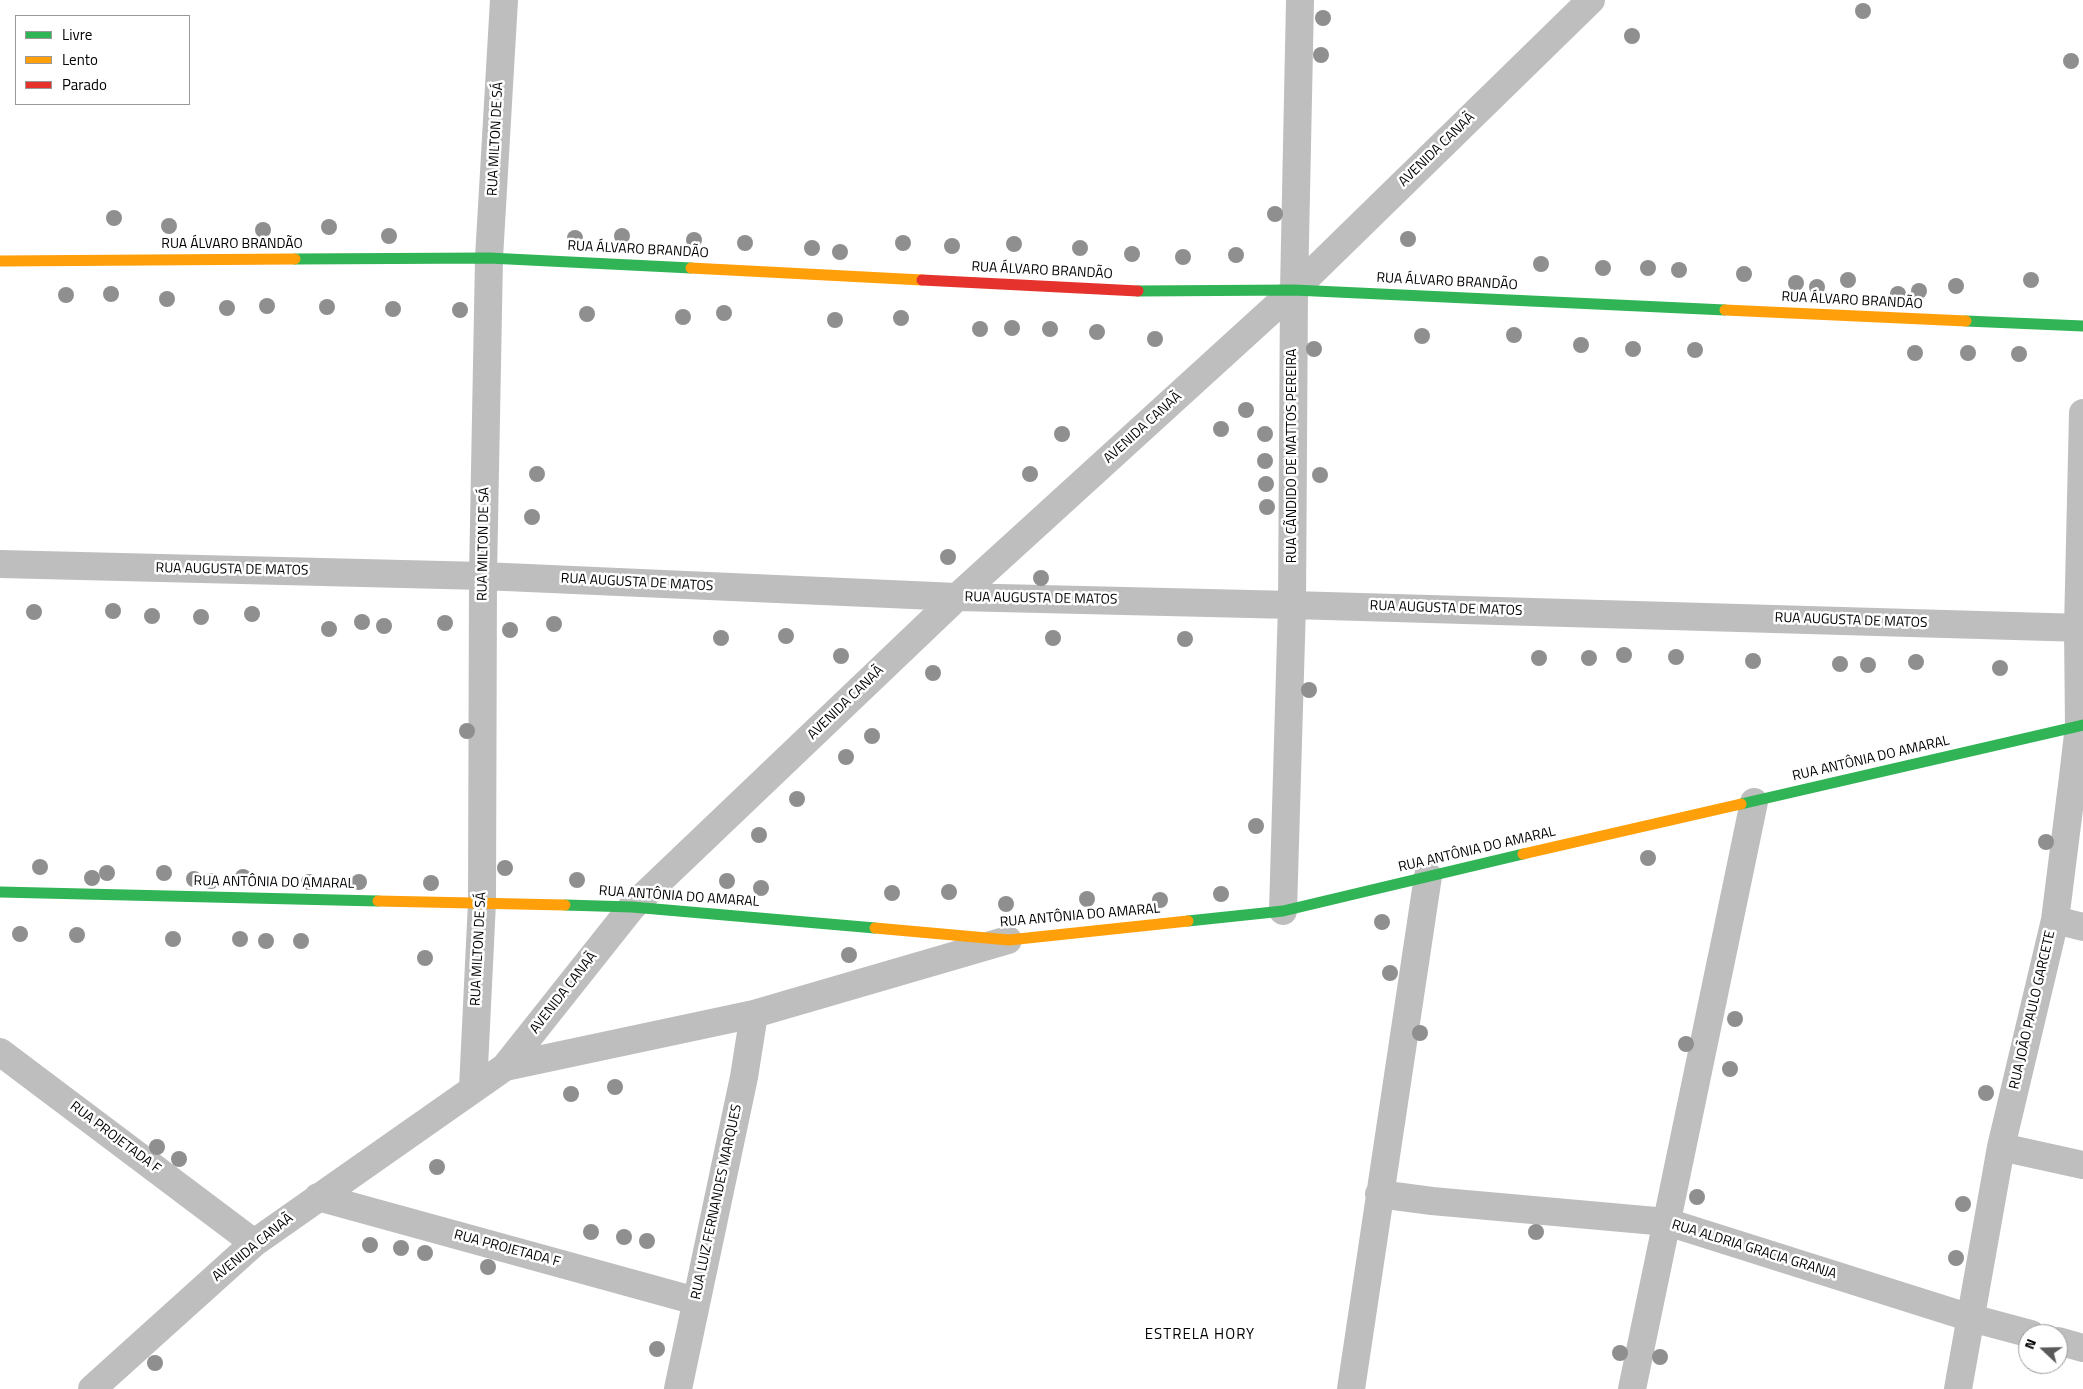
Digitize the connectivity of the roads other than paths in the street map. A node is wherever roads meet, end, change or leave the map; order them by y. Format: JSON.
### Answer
{"nodes":[{"id":1,"x":504,"y":0,"type":"edge"},
{"id":2,"x":1300,"y":0,"type":"edge"},
{"id":3,"x":1590,"y":0,"type":"edge"},
{"id":4,"x":489,"y":258,"type":"junction"},
{"id":5,"x":0,"y":262,"type":"edge"},
{"id":6,"x":1294,"y":290,"type":"junction"},
{"id":7,"x":2083,"y":326,"type":"edge"},
{"id":8,"x":2083,"y":413,"type":"edge"},
{"id":9,"x":0,"y":564,"type":"edge"},
{"id":10,"x":483,"y":576,"type":"junction"},
{"id":11,"x":957,"y":597,"type":"junction"},
{"id":12,"x":1292,"y":604,"type":"junction"},
{"id":13,"x":2081,"y":628,"type":"edge"},
{"id":14,"x":2081,"y":726,"type":"edge"},
{"id":15,"x":2078,"y":778,"type":"edge"},
{"id":16,"x":1754,"y":802,"type":"junction"},
{"id":17,"x":1428,"y":876,"type":"junction"},
{"id":18,"x":0,"y":892,"type":"edge"},
{"id":19,"x":482,"y":902,"type":"junction"},
{"id":20,"x":632,"y":907,"type":"junction"},
{"id":21,"x":1282,"y":911,"type":"junction"},
{"id":22,"x":2055,"y":920,"type":"junction"},
{"id":23,"x":2083,"y":927,"type":"edge"},
{"id":24,"x":1009,"y":940,"type":"junction"},
{"id":25,"x":754,"y":1014,"type":"junction"},
{"id":26,"x":0,"y":1052,"type":"edge"},
{"id":27,"x":505,"y":1066,"type":"junction"},
{"id":28,"x":473,"y":1088,"type":"junction"},
{"id":29,"x":2001,"y":1147,"type":"junction"},
{"id":30,"x":2083,"y":1165,"type":"edge"},
{"id":31,"x":1379,"y":1194,"type":"junction"},
{"id":32,"x":318,"y":1196,"type":"junction"},
{"id":33,"x":1667,"y":1222,"type":"junction"},
{"id":34,"x":254,"y":1243,"type":"junction"},
{"id":35,"x":696,"y":1301,"type":"junction"},
{"id":36,"x":1971,"y":1318,"type":"junction"},
{"id":37,"x":2018,"y":1331,"type":"edge"},
{"id":38,"x":2068,"y":1344,"type":"edge"},
{"id":39,"x":2083,"y":1348,"type":"edge"},
{"id":40,"x":92,"y":1389,"type":"edge"},
{"id":41,"x":678,"y":1389,"type":"edge"},
{"id":42,"x":1350,"y":1389,"type":"edge"},
{"id":43,"x":1632,"y":1389,"type":"edge"},
{"id":44,"x":1958,"y":1389,"type":"edge"}],
"edges":[{"from":1,"to":4,"type":"street","name":"RUA MILTON DE SÁ"},
{"from":2,"to":6,"type":"street","name":"RUA CÃNDIDO DE MATTOS PEREIRA"},
{"from":3,"to":6,"type":"street","name":"AVENIDA CANAÃ"},
{"from":4,"to":5,"type":"street","name":"RUA ÁLVARO BRANDÃO"},
{"from":4,"to":6,"type":"street","name":"RUA ÁLVARO BRANDÃO"},
{"from":4,"to":10,"type":"street","name":"RUA MILTON DE SÁ"},
{"from":6,"to":7,"type":"street","name":"RUA ÁLVARO BRANDÃO"},
{"from":6,"to":11,"type":"street","name":"AVENIDA CANAÃ"},
{"from":6,"to":12,"type":"street","name":"RUA CÃNDIDO DE MATTOS PEREIRA"},
{"from":8,"to":13,"type":"street","name":"RUA JOÃO PAULO GARCETE"},
{"from":9,"to":10,"type":"street","name":"RUA AUGUSTA DE MATOS"},
{"from":10,"to":11,"type":"street","name":"RUA AUGUSTA DE MATOS"},
{"from":10,"to":19,"type":"street","name":"RUA MILTON DE SÁ"},
{"from":11,"to":12,"type":"street","name":"RUA AUGUSTA DE MATOS"},
{"from":11,"to":20,"type":"street","name":"AVENIDA CANAÃ"},
{"from":12,"to":13,"type":"street","name":"RUA AUGUSTA DE MATOS"},
{"from":12,"to":21,"type":"street","name":"RUA CÃNDIDO DE MATTOS PEREIRA"},
{"from":13,"to":14,"type":"street","name":"RUA JOÃO PAULO GARCETE"},
{"from":14,"to":15,"type":"street","name":"RUA JOÃO PAULO GARCETE"},
{"from":14,"to":16,"type":"street","name":"RUA ANTÔNIA DO AMARAL"},
{"from":15,"to":22,"type":"street","name":"RUA JOÃO PAULO GARCETE"},
{"from":16,"to":17,"type":"street","name":"RUA ANTÔNIA DO AMARAL"},
{"from":16,"to":33,"type":"street"},
{"from":17,"to":21,"type":"street","name":"RUA ANTÔNIA DO AMARAL"},
{"from":17,"to":31,"type":"street"},
{"from":18,"to":19,"type":"street","name":"RUA ANTÔNIA DO AMARAL"},
{"from":19,"to":20,"type":"street","name":"RUA ANTÔNIA DO AMARAL"},
{"from":19,"to":28,"type":"street","name":"RUA MILTON DE SÁ"},
{"from":20,"to":24,"type":"street","name":"RUA ANTÔNIA DO AMARAL"},
{"from":20,"to":27,"type":"street","name":"AVENIDA CANAÃ"},
{"from":21,"to":24,"type":"street","name":"RUA ANTÔNIA DO AMARAL"},
{"from":22,"to":23,"type":"street"},
{"from":22,"to":29,"type":"street","name":"RUA JOÃO PAULO GARCETE"},
{"from":24,"to":25,"type":"street"},
{"from":25,"to":27,"type":"street"},
{"from":25,"to":35,"type":"street","name":"RUA LUIZ FERNANDES MARQUES"},
{"from":26,"to":34,"type":"street","name":"RUA PROJETADA F"},
{"from":27,"to":28,"type":"street","name":"AVENIDA CANAÃ"},
{"from":28,"to":32,"type":"street","name":"AVENIDA CANAÃ"},
{"from":29,"to":30,"type":"street"},
{"from":29,"to":36,"type":"street","name":"RUA JOÃO PAULO GARCETE"},
{"from":31,"to":33,"type":"street","name":"RUA ALDRIA GRACIA GRANJA"},
{"from":31,"to":42,"type":"street"},
{"from":32,"to":34,"type":"street","name":"AVENIDA CANAÃ"},
{"from":32,"to":35,"type":"street","name":"RUA PROJETADA F"},
{"from":33,"to":36,"type":"street","name":"RUA ALDRIA GRACIA GRANJA"},
{"from":33,"to":43,"type":"street"},
{"from":34,"to":40,"type":"street","name":"AVENIDA CANAÃ"},
{"from":35,"to":41,"type":"street","name":"RUA LUIZ FERNANDES MARQUES"},
{"from":36,"to":37,"type":"street","name":"RUA ALDRIA GRACIA GRANJA"},
{"from":36,"to":44,"type":"street","name":"RUA JOÃO PAULO GARCETE"},
{"from":38,"to":39,"type":"street"}]}
